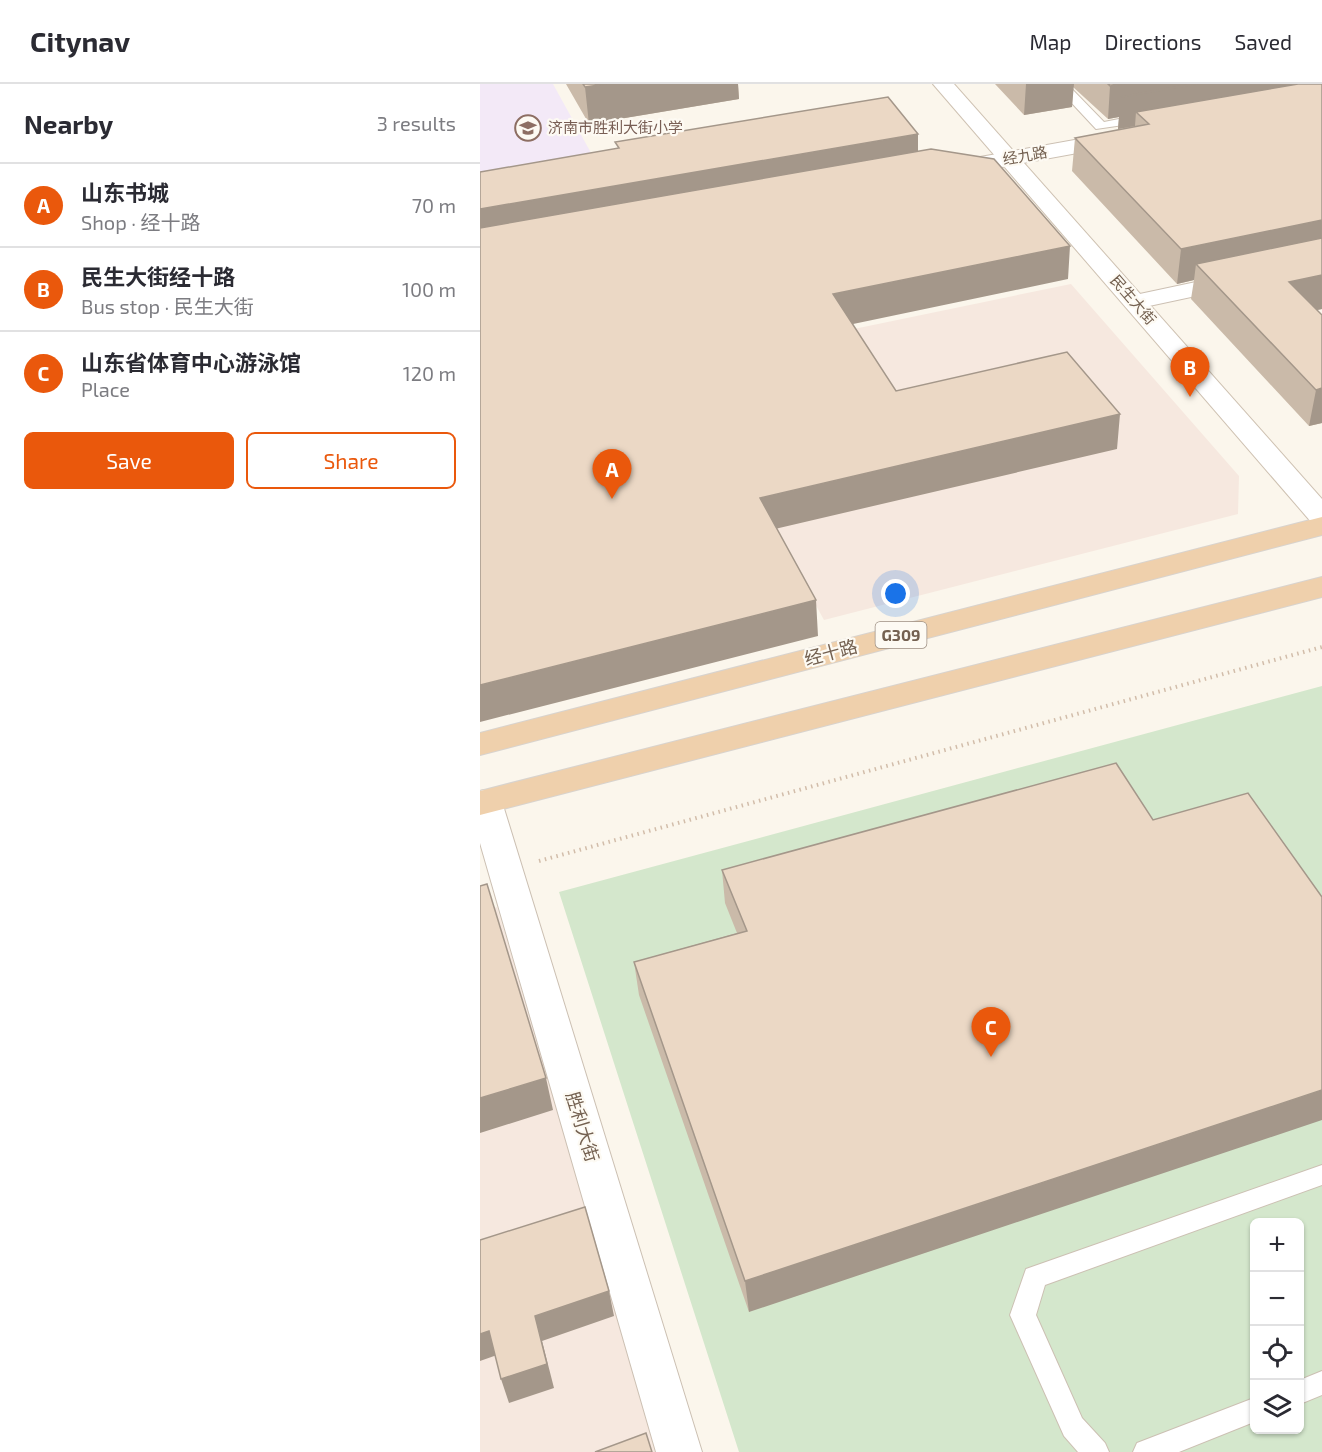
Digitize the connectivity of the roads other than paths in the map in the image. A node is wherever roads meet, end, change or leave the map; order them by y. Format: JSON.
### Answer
{"nodes":[{"id":1,"x":943,"y":84,"type":"edge"},
{"id":2,"x":1060,"y":84,"type":"edge"},
{"id":3,"x":1160,"y":124,"type":"joint"},
{"id":4,"x":1010,"y":159,"type":"junction"},
{"id":5,"x":927,"y":173,"type":"edge"},
{"id":6,"x":1322,"y":262,"type":"edge"},
{"id":7,"x":1135,"y":302,"type":"junction"},
{"id":8,"x":1322,"y":517,"type":"edge"},
{"id":9,"x":1322,"y":526,"type":"edge"},
{"id":10,"x":1322,"y":587,"type":"edge"},
{"id":11,"x":480,"y":744,"type":"edge"},
{"id":12,"x":483,"y":802,"type":"edge"},
{"id":13,"x":1322,"y":1175,"type":"edge"},
{"id":14,"x":1322,"y":1383,"type":"edge"},
{"id":15,"x":1304,"y":1390,"type":"edge"},
{"id":16,"x":1250,"y":1412,"type":"edge"},
{"id":17,"x":679,"y":1452,"type":"edge"},
{"id":18,"x":1096,"y":1452,"type":"edge"},
{"id":19,"x":1146,"y":1452,"type":"edge"}],
"edges":[{"from":1,"to":4,"type":"street","name":"民生大街"},
{"from":2,"to":3,"type":"lane"},
{"from":3,"to":4,"type":"street","name":"经九路"},
{"from":4,"to":5,"type":"street","name":"经九路"},
{"from":4,"to":7,"type":"street","name":"民生大街"},
{"from":6,"to":7,"type":"street"},
{"from":7,"to":8,"type":"street","name":"民生大街"},
{"from":9,"to":11,"type":"highway","name":"经十路","number":"G309"},
{"from":10,"to":12,"type":"highway"},
{"from":12,"to":17,"type":"street","name":"胜利大街"},
{"from":13,"to":18,"type":"lane"},
{"from":14,"to":15,"type":"lane"},
{"from":16,"to":19,"type":"lane"}]}
